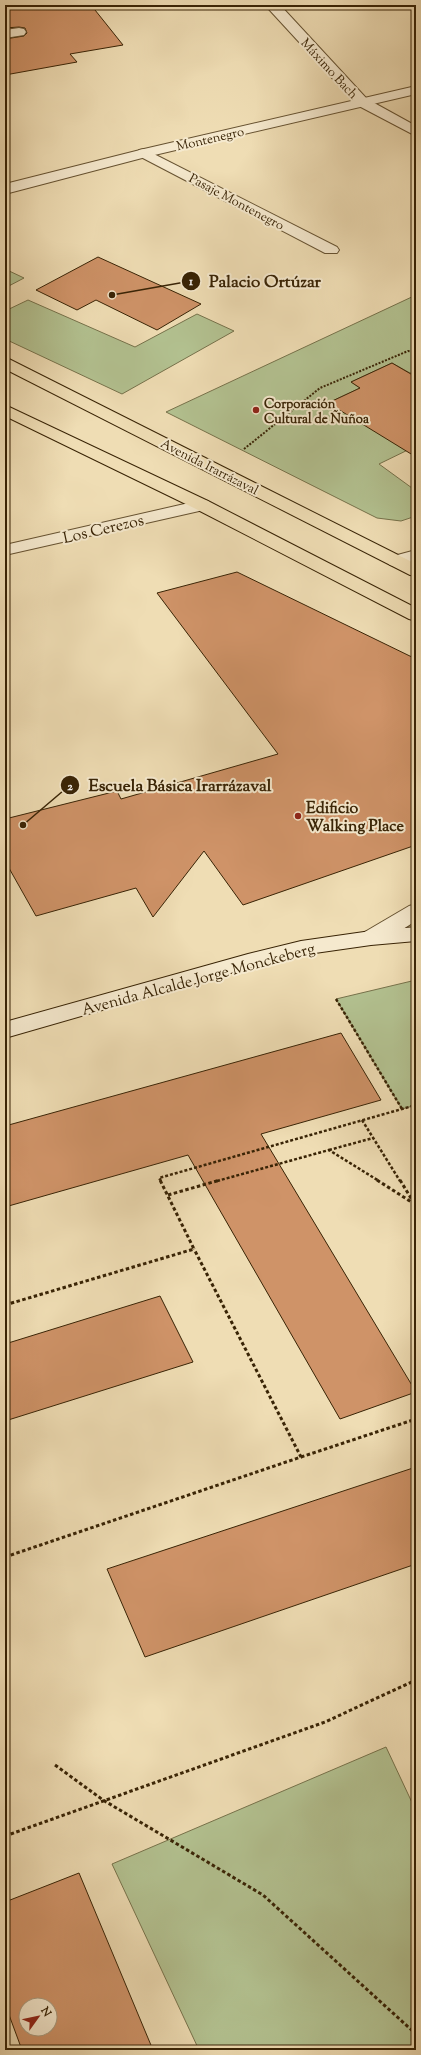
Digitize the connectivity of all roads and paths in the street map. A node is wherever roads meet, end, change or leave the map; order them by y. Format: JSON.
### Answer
{"nodes":[{"id":1,"x":272,"y":5,"type":"edge"},
{"id":2,"x":19,"y":32,"type":"dead end"},
{"id":3,"x":5,"y":34,"type":"edge"},
{"id":4,"x":416,"y":90,"type":"edge"},
{"id":5,"x":362,"y":102,"type":"junction"},
{"id":6,"x":416,"y":132,"type":"edge"},
{"id":7,"x":144,"y":153,"type":"junction"},
{"id":8,"x":5,"y":189,"type":"edge"},
{"id":9,"x":331,"y":250,"type":"dead end"},
{"id":10,"x":416,"y":352,"type":"edge"},
{"id":11,"x":5,"y":362,"type":"edge"},
{"id":12,"x":5,"y":410,"type":"edge"},
{"id":13,"x":240,"y":452,"type":"dead end"},
{"id":14,"x":202,"y":505,"type":"junction"},
{"id":15,"x":5,"y":550,"type":"edge"},
{"id":16,"x":416,"y":554,"type":"edge"},
{"id":17,"x":396,"y":561,"type":"junction"},
{"id":18,"x":416,"y":570,"type":"edge"},
{"id":19,"x":416,"y":615,"type":"edge"},
{"id":20,"x":416,"y":912,"type":"edge"},
{"id":21,"x":416,"y":934,"type":"edge"},
{"id":22,"x":371,"y":938,"type":"junction"},
{"id":23,"x":336,"y":999,"type":"dead end"},
{"id":24,"x":5,"y":1030,"type":"edge"},
{"id":25,"x":416,"y":1105,"type":"edge"},
{"id":26,"x":402,"y":1109,"type":"junction"},
{"id":27,"x":362,"y":1120,"type":"junction"},
{"id":28,"x":374,"y":1138,"type":"junction"},
{"id":29,"x":329,"y":1150,"type":"junction"},
{"id":30,"x":168,"y":1195,"type":"junction"},
{"id":31,"x":415,"y":1204,"type":"edge"},
{"id":32,"x":194,"y":1249,"type":"junction"},
{"id":33,"x":5,"y":1305,"type":"edge"},
{"id":34,"x":416,"y":1419,"type":"edge"},
{"id":35,"x":301,"y":1457,"type":"junction"},
{"id":36,"x":5,"y":1557,"type":"edge"},
{"id":37,"x":416,"y":1680,"type":"edge"},
{"id":38,"x":55,"y":1765,"type":"dead end"},
{"id":39,"x":104,"y":1800,"type":"junction"},
{"id":40,"x":5,"y":1836,"type":"edge"},
{"id":41,"x":416,"y":2034,"type":"edge"}],
"edges":[{"from":1,"to":5,"type":"street","name":"Máximo Bach"},
{"from":2,"to":3,"type":"street"},
{"from":4,"to":5,"type":"street","name":"Montenegro"},
{"from":5,"to":6,"type":"street","name":"Máximo Bach"},
{"from":5,"to":7,"type":"street","name":"Montenegro"},
{"from":7,"to":8,"type":"street","name":"Montenegro"},
{"from":7,"to":9,"type":"street","name":"Pasaje Montenegro"},
{"from":10,"to":13,"type":"path"},
{"from":11,"to":17,"type":"main road","name":"Avenida Irarrázaval"},
{"from":12,"to":14,"type":"main road"},
{"from":14,"to":15,"type":"street","name":"Los Cerezos"},
{"from":14,"to":19,"type":"main road"},
{"from":16,"to":17,"type":"street"},
{"from":17,"to":18,"type":"main road","name":"Avenida Irarrázaval"},
{"from":20,"to":22,"type":"street"},
{"from":21,"to":22,"type":"street","name":"Avenida Alcalde Jorge Monckeberg"},
{"from":22,"to":24,"type":"street","name":"Avenida Alcalde Jorge Monckeberg"},
{"from":23,"to":26,"type":"path"},
{"from":25,"to":26,"type":"path"},
{"from":26,"to":27,"type":"path"},
{"from":27,"to":28,"type":"path"},
{"from":27,"to":30,"type":"path"},
{"from":28,"to":29,"type":"path"},
{"from":28,"to":31,"type":"path"},
{"from":29,"to":30,"type":"path"},
{"from":29,"to":31,"type":"path"},
{"from":30,"to":32,"type":"path"},
{"from":32,"to":33,"type":"path"},
{"from":32,"to":35,"type":"path"},
{"from":34,"to":35,"type":"path"},
{"from":35,"to":36,"type":"path"},
{"from":37,"to":39,"type":"path"},
{"from":38,"to":39,"type":"path"},
{"from":39,"to":40,"type":"path"},
{"from":39,"to":41,"type":"path"}]}
